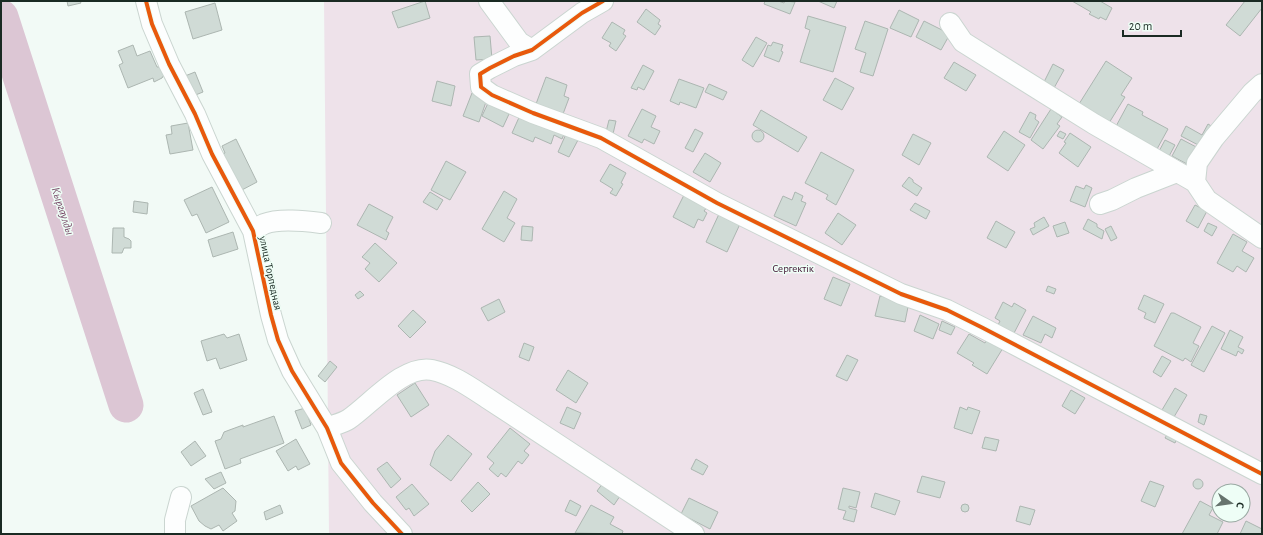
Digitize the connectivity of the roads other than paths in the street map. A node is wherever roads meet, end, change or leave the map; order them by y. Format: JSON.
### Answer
{"nodes":[{"id":1,"x":146,"y":1,"type":"edge"},
{"id":2,"x":489,"y":1,"type":"edge"},
{"id":3,"x":603,"y":1,"type":"edge"},
{"id":4,"x":950,"y":23,"type":"dead end"},
{"id":5,"x":532,"y":50,"type":"junction"},
{"id":6,"x":1262,"y":84,"type":"edge"},
{"id":7,"x":1177,"y":172,"type":"junction"},
{"id":8,"x":1195,"y":182,"type":"junction"},
{"id":9,"x":1100,"y":204,"type":"dead end"},
{"id":10,"x":321,"y":223,"type":"dead end"},
{"id":11,"x":253,"y":231,"type":"junction"},
{"id":12,"x":1262,"y":238,"type":"edge"},
{"id":13,"x":327,"y":428,"type":"junction"},
{"id":14,"x":1262,"y":474,"type":"edge"},
{"id":15,"x":181,"y":497,"type":"dead end"},
{"id":16,"x":175,"y":534,"type":"edge"},
{"id":17,"x":402,"y":534,"type":"edge"},
{"id":18,"x":694,"y":534,"type":"edge"}],
"edges":[{"from":1,"to":11,"type":"street","name":"улица Торпедная"},
{"from":2,"to":5,"type":"street"},
{"from":3,"to":5,"type":"street"},
{"from":4,"to":7,"type":"street"},
{"from":5,"to":14,"type":"street"},
{"from":6,"to":8,"type":"street"},
{"from":7,"to":8,"type":"street"},
{"from":7,"to":9,"type":"street"},
{"from":8,"to":12,"type":"street"},
{"from":10,"to":11,"type":"street"},
{"from":11,"to":13,"type":"street","name":"улица Торпедная"},
{"from":13,"to":17,"type":"street","name":"улица Торпедная"},
{"from":13,"to":18,"type":"street"},
{"from":15,"to":16,"type":"street"}]}
